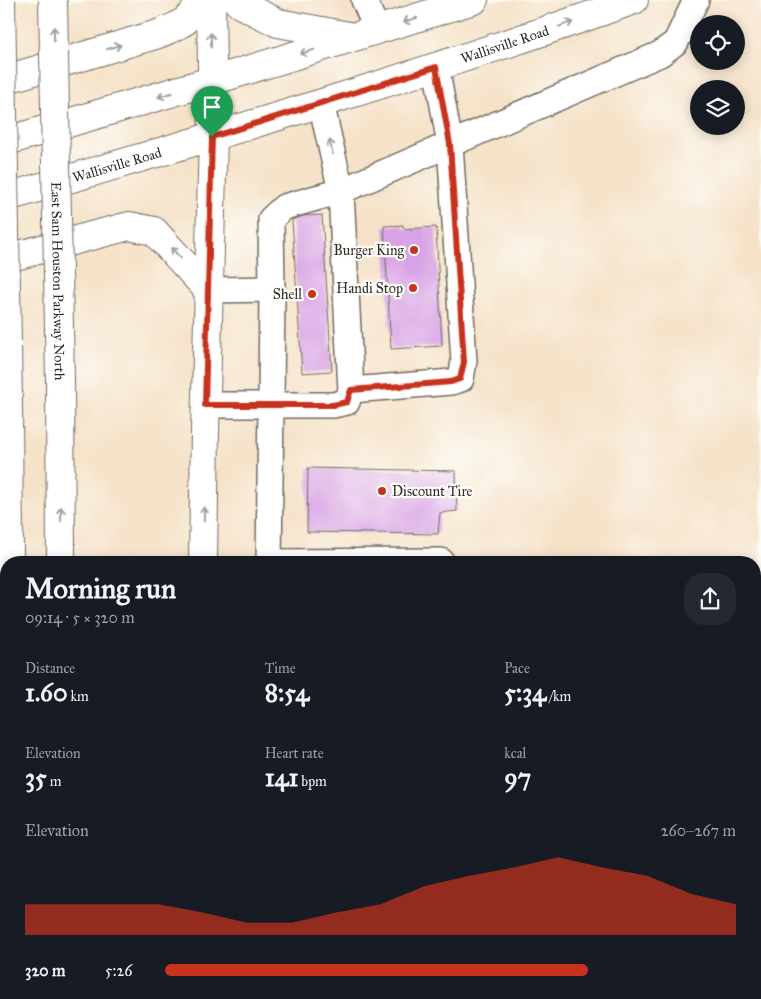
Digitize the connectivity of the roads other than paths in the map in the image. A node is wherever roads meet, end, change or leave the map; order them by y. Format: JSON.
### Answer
{"nodes":[{"id":1,"x":1,"y":0,"type":"edge"},
{"id":2,"x":53,"y":0,"type":"edge"},
{"id":3,"x":201,"y":0,"type":"edge"},
{"id":4,"x":211,"y":0,"type":"edge"},
{"id":5,"x":236,"y":0,"type":"edge"},
{"id":6,"x":364,"y":0,"type":"edge"},
{"id":7,"x":474,"y":0,"type":"edge"},
{"id":8,"x":634,"y":0,"type":"edge"},
{"id":9,"x":696,"y":0,"type":"edge"},
{"id":10,"x":365,"y":34,"type":"junction"},
{"id":11,"x":436,"y":67,"type":"junction"},
{"id":12,"x":0,"y":81,"type":"edge"},
{"id":13,"x":212,"y":81,"type":"junction"},
{"id":14,"x":321,"y":103,"type":"junction"},
{"id":15,"x":212,"y":137,"type":"junction"},
{"id":16,"x":0,"y":143,"type":"edge"},
{"id":17,"x":450,"y":144,"type":"junction"},
{"id":18,"x":341,"y":191,"type":"junction"},
{"id":19,"x":0,"y":199,"type":"edge"},
{"id":20,"x":0,"y":260,"type":"edge"},
{"id":21,"x":272,"y":289,"type":"junction"},
{"id":22,"x":208,"y":290,"type":"junction"},
{"id":23,"x":351,"y":390,"type":"junction"},
{"id":24,"x":205,"y":405,"type":"junction"},
{"id":25,"x":271,"y":405,"type":"junction"},
{"id":26,"x":9,"y":556,"type":"edge"},
{"id":27,"x":61,"y":556,"type":"edge"},
{"id":28,"x":203,"y":556,"type":"edge"},
{"id":29,"x":269,"y":556,"type":"edge"}],
"edges":[{"from":1,"to":26,"type":"main road","bridge":true},
{"from":27,"to":2,"type":"main road","name":"East Sam Houston Parkway North","one_way":true,"bridge":true},
{"from":12,"to":3,"type":"main road","one_way":true},
{"from":13,"to":4,"type":"main road","one_way":true},
{"from":5,"to":10,"type":"main road"},
{"from":6,"to":10,"type":"street"},
{"from":7,"to":10,"type":"main road","one_way":true},
{"from":11,"to":8,"type":"main road","name":"Wallisville Road","one_way":true},
{"from":9,"to":17,"type":"street"},
{"from":10,"to":13,"type":"main road","one_way":true},
{"from":11,"to":14,"type":"main road","name":"Wallisville Road"},
{"from":11,"to":17,"type":"street"},
{"from":13,"to":15,"type":"main road"},
{"from":13,"to":16,"type":"main road","one_way":true},
{"from":14,"to":15,"type":"main road","name":"Wallisville Road"},
{"from":18,"to":14,"type":"street","one_way":true},
{"from":15,"to":19,"type":"main road","name":"Wallisville Road"},
{"from":15,"to":22,"type":"main road"},
{"from":17,"to":18,"type":"street"},
{"from":17,"to":23,"type":"street"},
{"from":18,"to":21,"type":"street"},
{"from":18,"to":23,"type":"street"},
{"from":22,"to":20,"type":"main road","one_way":true},
{"from":21,"to":22,"type":"street"},
{"from":21,"to":25,"type":"street"},
{"from":22,"to":24,"type":"main road"},
{"from":23,"to":25,"type":"street"},
{"from":24,"to":25,"type":"street"},
{"from":28,"to":24,"type":"main road","one_way":true},
{"from":25,"to":29,"type":"street"}]}
